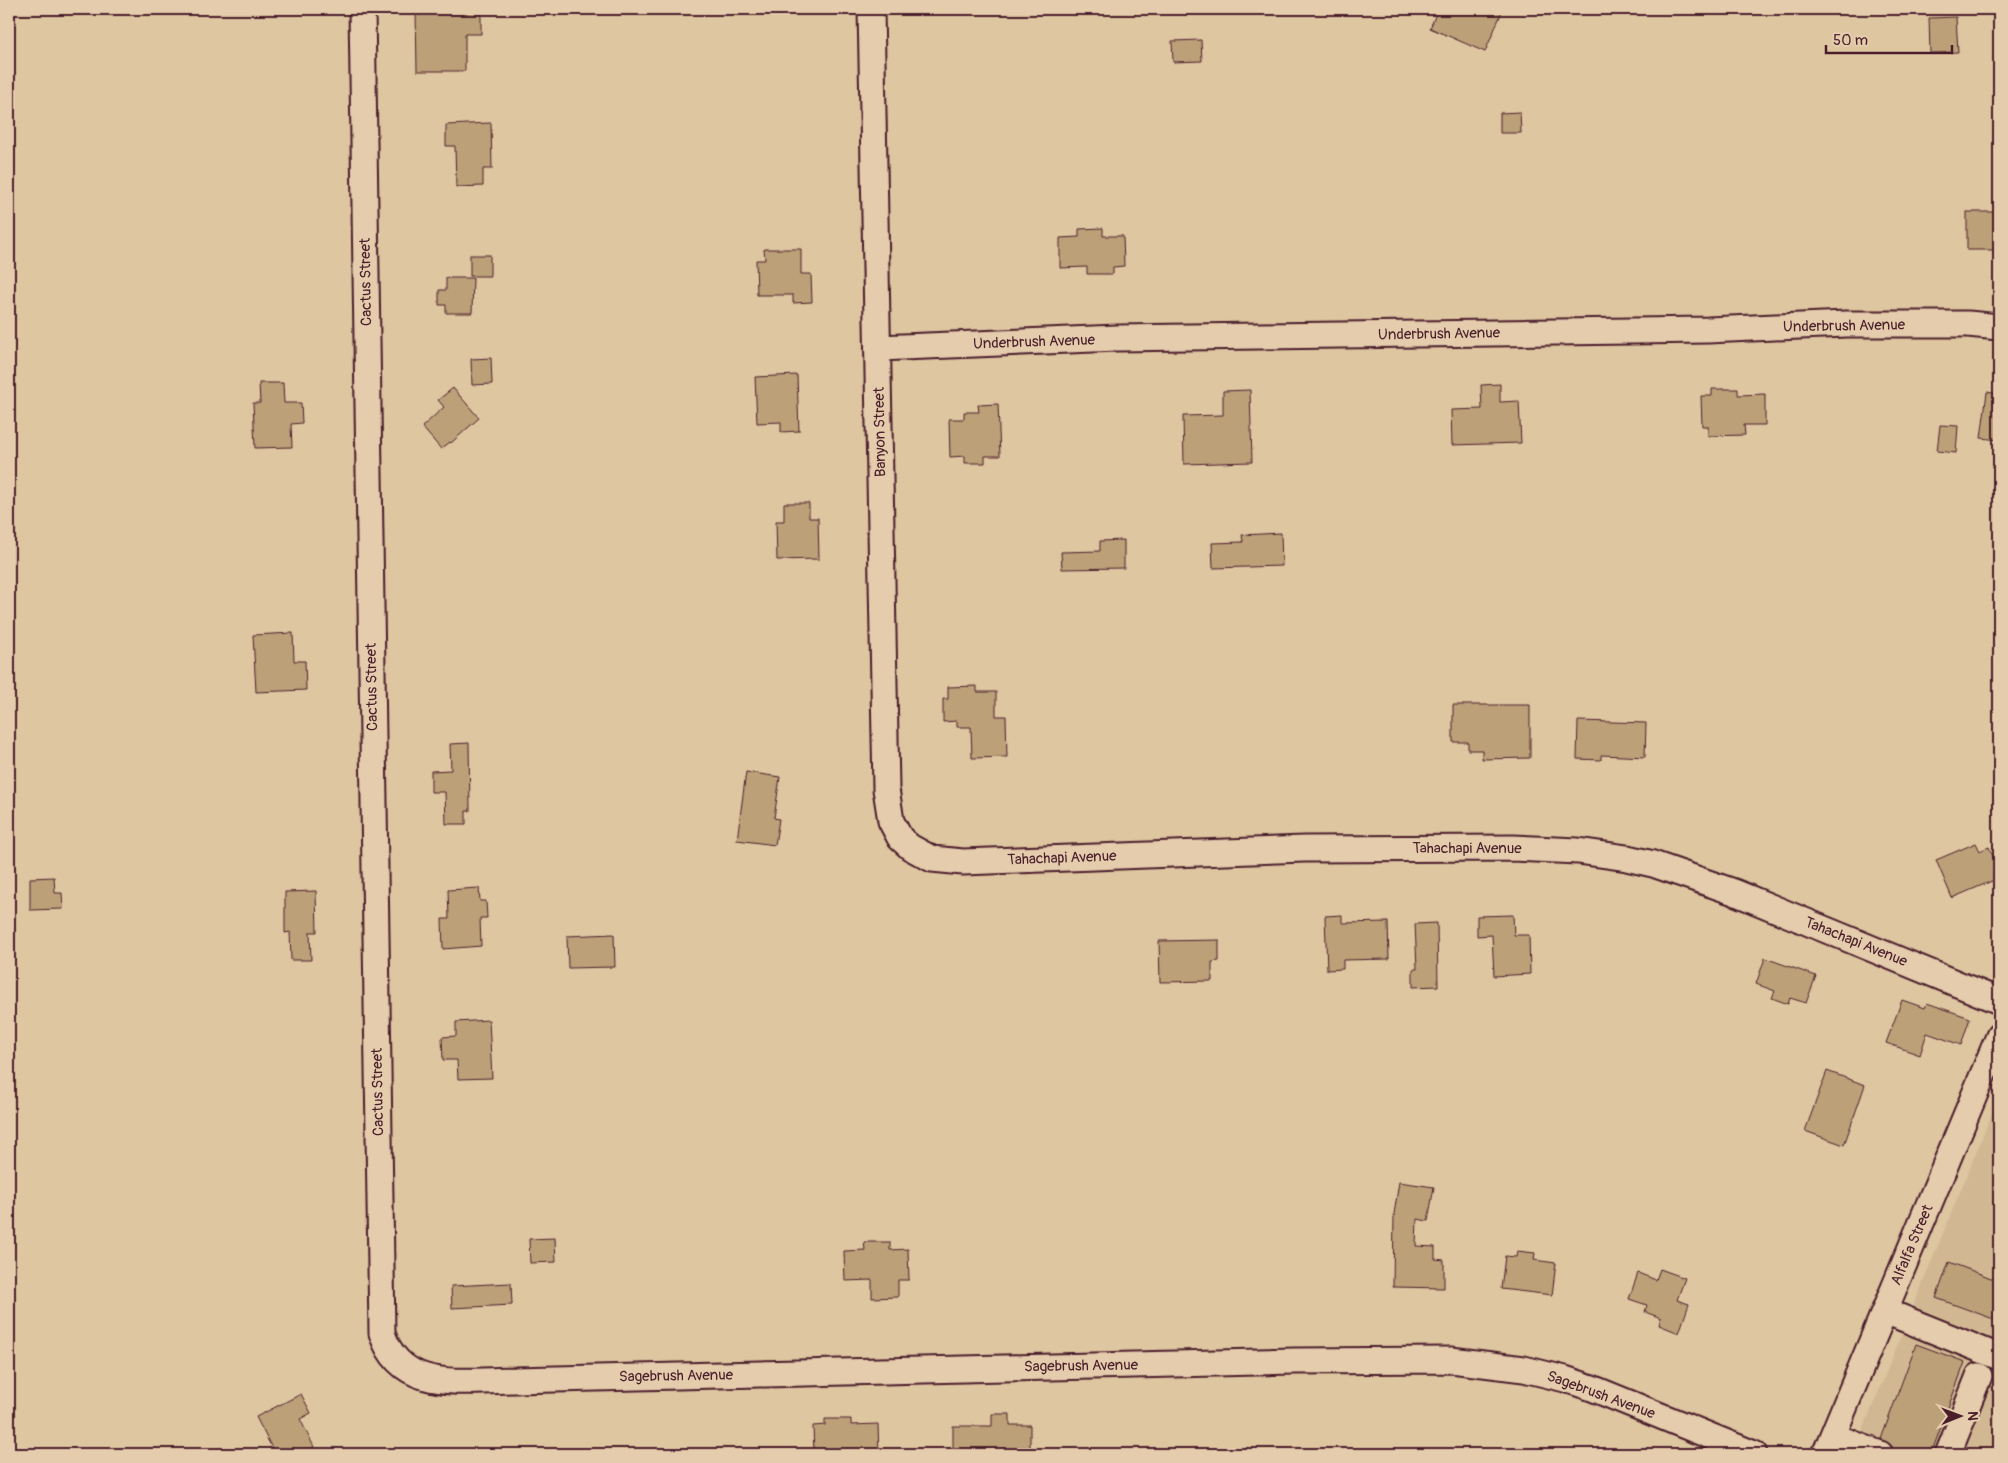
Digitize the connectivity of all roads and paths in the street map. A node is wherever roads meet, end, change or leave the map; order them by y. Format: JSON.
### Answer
{"nodes":[{"id":1,"x":362,"y":9,"type":"edge"},
{"id":2,"x":871,"y":9,"type":"edge"},
{"id":3,"x":1999,"y":327,"type":"edge"},
{"id":4,"x":878,"y":348,"type":"junction"},
{"id":5,"x":910,"y":847,"type":"joint"},
{"id":6,"x":1999,"y":1001,"type":"edge"},
{"id":7,"x":1999,"y":1036,"type":"edge"},
{"id":8,"x":1885,"y":1311,"type":"junction"},
{"id":9,"x":1999,"y":1357,"type":"edge"},
{"id":10,"x":397,"y":1362,"type":"joint"},
{"id":11,"x":1979,"y":1376,"type":"dead end"},
{"id":12,"x":1829,"y":1445,"type":"edge"},
{"id":13,"x":1754,"y":1454,"type":"edge"},
{"id":14,"x":1880,"y":1454,"type":"edge"},
{"id":15,"x":1948,"y":1454,"type":"edge"}],
"edges":[{"from":1,"to":10,"type":"street","name":"Cactus Street"},
{"from":2,"to":4,"type":"street","name":"Banyon Street"},
{"from":3,"to":4,"type":"street","name":"Underbrush Avenue"},
{"from":4,"to":5,"type":"street","name":"Banyon Street"},
{"from":5,"to":6,"type":"street","name":"Tahachapi Avenue"},
{"from":7,"to":8,"type":"street","name":"Alfalfa Street"},
{"from":8,"to":9,"type":"street"},
{"from":8,"to":12,"type":"street","name":"Alfalfa Street"},
{"from":10,"to":13,"type":"street","name":"Sagebrush Avenue"},
{"from":11,"to":15,"type":"street"},
{"from":12,"to":14,"type":"street"}]}
